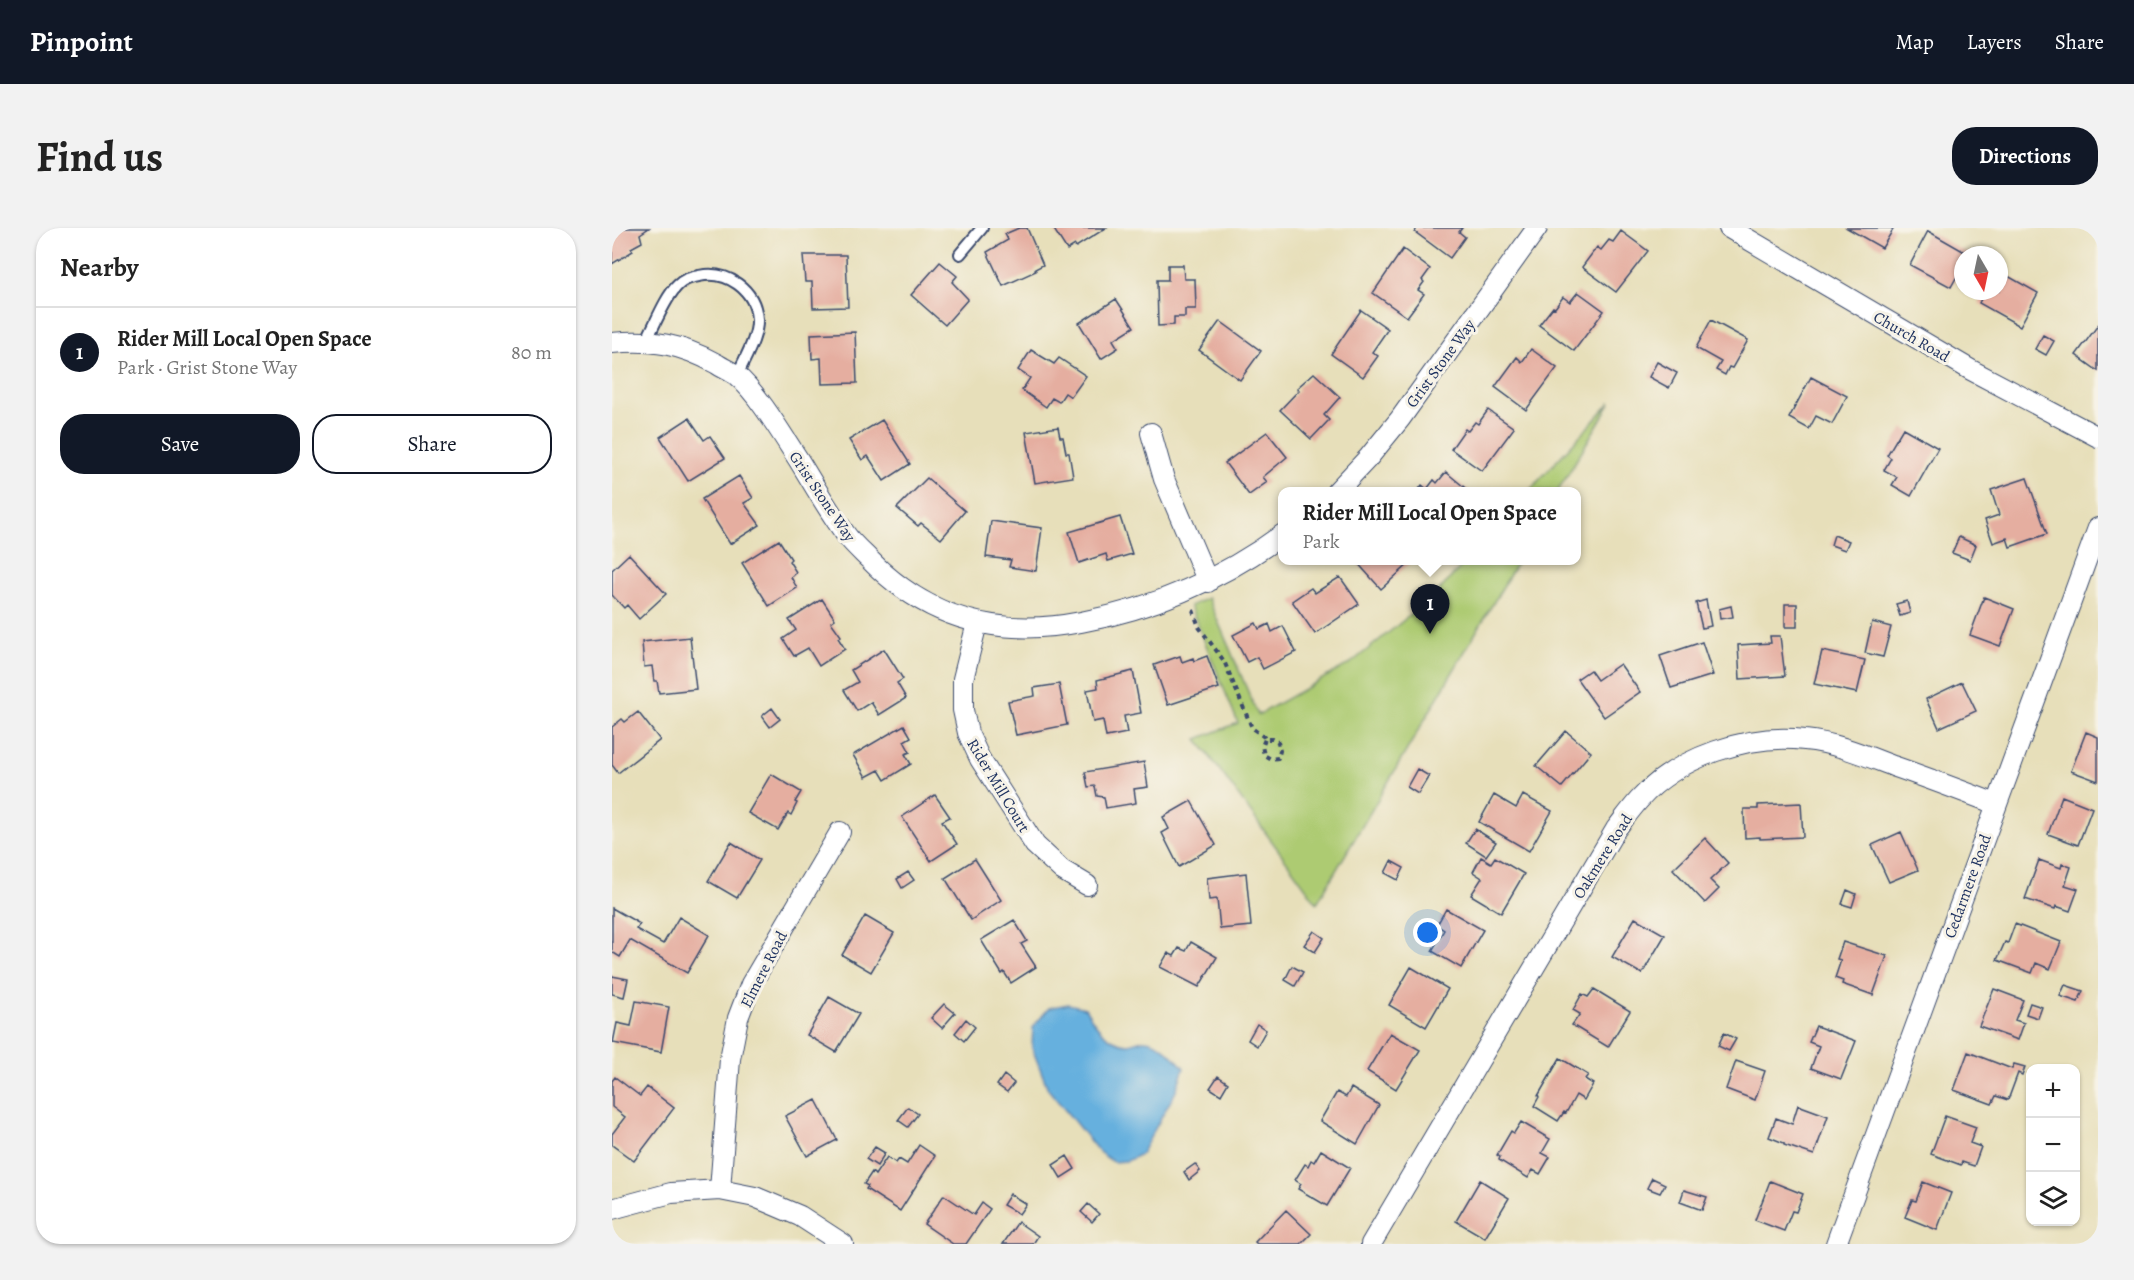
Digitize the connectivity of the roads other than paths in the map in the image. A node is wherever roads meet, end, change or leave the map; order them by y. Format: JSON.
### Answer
{"nodes":[{"id":1,"x":982,"y":228,"type":"edge"},
{"id":2,"x":1537,"y":228,"type":"edge"},
{"id":3,"x":1729,"y":228,"type":"edge"},
{"id":4,"x":960,"y":254,"type":"dead end"},
{"id":5,"x":646,"y":341,"type":"junction"},
{"id":6,"x":612,"y":343,"type":"edge"},
{"id":7,"x":737,"y":376,"type":"junction"},
{"id":8,"x":1151,"y":433,"type":"dead end"},
{"id":9,"x":2098,"y":437,"type":"edge"},
{"id":10,"x":1341,"y":487,"type":"edge"},
{"id":11,"x":2098,"y":528,"type":"edge"},
{"id":12,"x":1278,"y":537,"type":"edge"},
{"id":13,"x":1208,"y":582,"type":"junction"},
{"id":14,"x":977,"y":623,"type":"junction"},
{"id":15,"x":1996,"y":804,"type":"junction"},
{"id":16,"x":840,"y":832,"type":"dead end"},
{"id":17,"x":1087,"y":885,"type":"dead end"},
{"id":18,"x":720,"y":1190,"type":"junction"},
{"id":19,"x":612,"y":1209,"type":"edge"},
{"id":20,"x":843,"y":1244,"type":"edge"},
{"id":21,"x":1371,"y":1244,"type":"edge"},
{"id":22,"x":1836,"y":1244,"type":"edge"}],
"edges":[{"from":1,"to":4,"type":"lane"},
{"from":2,"to":10,"type":"street","name":"Grist Stone Way"},
{"from":3,"to":9,"type":"street","name":"Church Road"},
{"from":5,"to":6,"type":"street","name":"Grist Stone Way"},
{"from":5,"to":7,"type":"street","name":"Grist Stone Way"},
{"from":5,"to":7,"type":"lane"},
{"from":7,"to":14,"type":"street","name":"Grist Stone Way"},
{"from":8,"to":13,"type":"street"},
{"from":11,"to":15,"type":"street","name":"Cedarmere Road"},
{"from":12,"to":13,"type":"street","name":"Grist Stone Way"},
{"from":13,"to":14,"type":"street","name":"Grist Stone Way"},
{"from":14,"to":17,"type":"street","name":"Rider Mill Court"},
{"from":15,"to":21,"type":"street","name":"Oakmere Road"},
{"from":15,"to":22,"type":"street","name":"Cedarmere Road"},
{"from":16,"to":18,"type":"street","name":"Elmere Road"},
{"from":18,"to":19,"type":"street"},
{"from":18,"to":20,"type":"street"}]}
